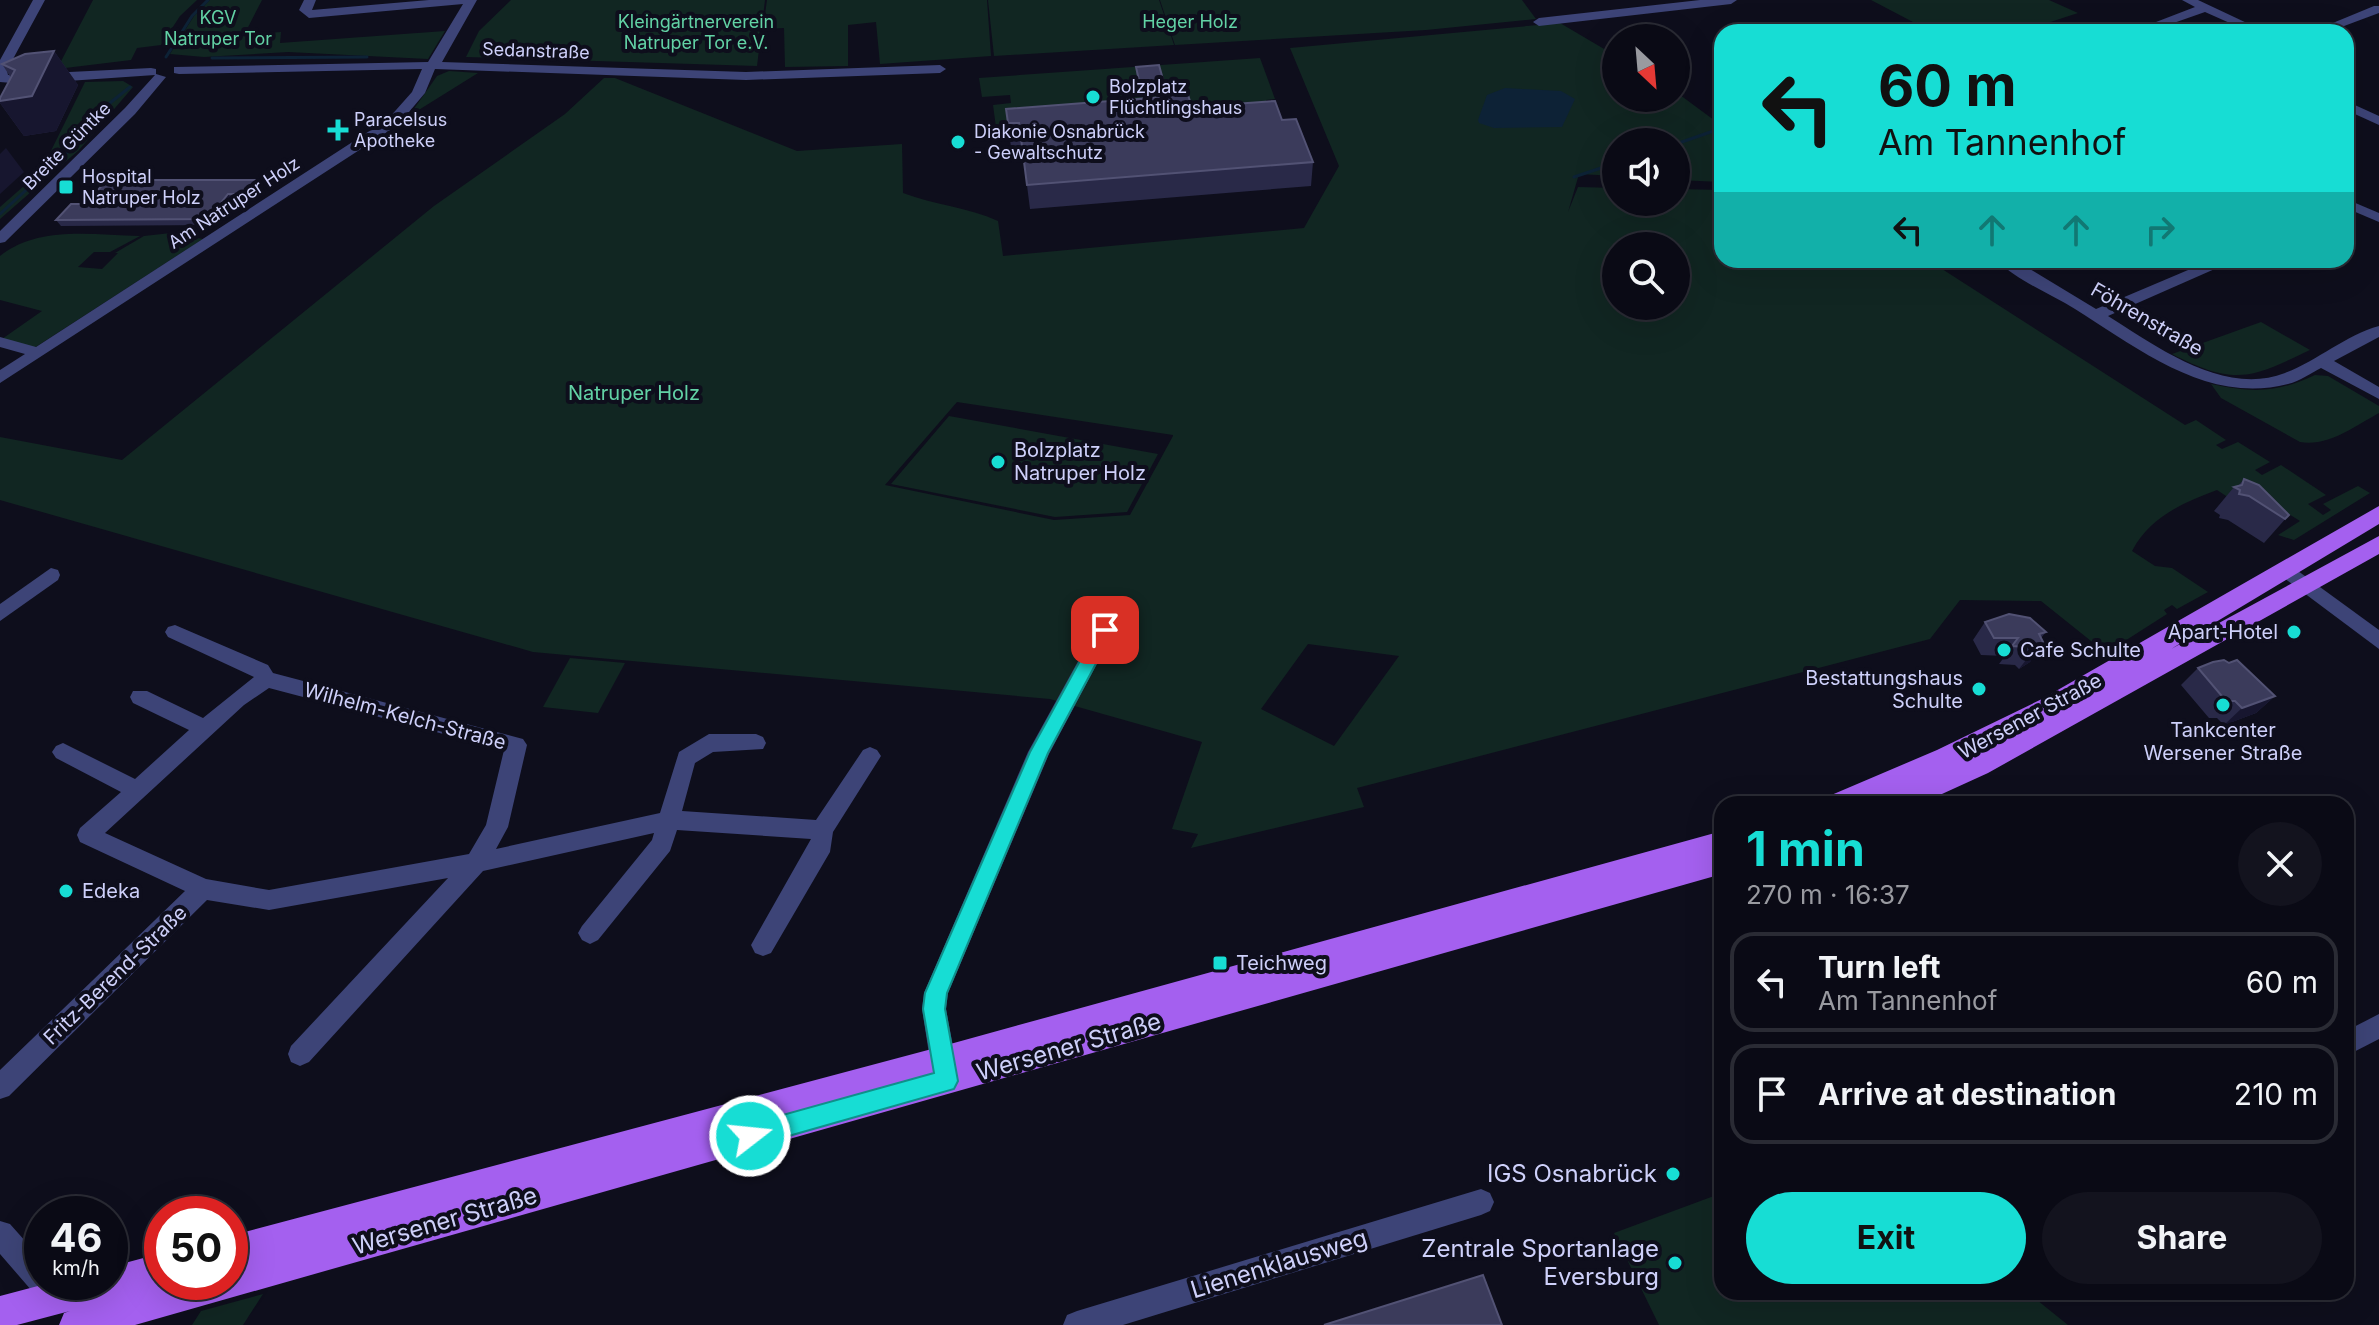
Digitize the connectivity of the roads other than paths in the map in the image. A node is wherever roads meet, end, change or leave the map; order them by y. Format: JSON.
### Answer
{"nodes":[{"id":1,"x":39,"y":0,"type":"edge"},
{"id":2,"x":310,"y":0,"type":"edge"},
{"id":3,"x":471,"y":0,"type":"edge"},
{"id":4,"x":1731,"y":0,"type":"edge"},
{"id":5,"x":2188,"y":0,"type":"edge"},
{"id":6,"x":2359,"y":0,"type":"edge"},
{"id":7,"x":2205,"y":8,"type":"junction"},
{"id":8,"x":2379,"y":9,"type":"edge"},
{"id":9,"x":1539,"y":22,"type":"dead end"},
{"id":10,"x":2159,"y":24,"type":"edge"},
{"id":11,"x":2242,"y":24,"type":"edge"},
{"id":12,"x":2339,"y":24,"type":"edge"},
{"id":13,"x":429,"y":68,"type":"junction"},
{"id":14,"x":940,"y":69,"type":"dead end"},
{"id":15,"x":155,"y":74,"type":"junction"},
{"id":16,"x":1,"y":78,"type":"edge"},
{"id":17,"x":2354,"y":109,"type":"edge"},
{"id":18,"x":2379,"y":121,"type":"edge"},
{"id":19,"x":2354,"y":207,"type":"edge"},
{"id":20,"x":2379,"y":218,"type":"edge"},
{"id":21,"x":2,"y":235,"type":"edge"},
{"id":22,"x":2018,"y":268,"type":"edge"},
{"id":23,"x":2205,"y":268,"type":"edge"},
{"id":24,"x":2096,"y":315,"type":"junction"},
{"id":25,"x":2379,"y":331,"type":"edge"},
{"id":26,"x":0,"y":342,"type":"edge"},
{"id":27,"x":39,"y":353,"type":"junction"},
{"id":28,"x":2322,"y":361,"type":"junction"},
{"id":29,"x":0,"y":378,"type":"edge"},
{"id":30,"x":2379,"y":394,"type":"edge"},
{"id":31,"x":2379,"y":514,"type":"edge"},
{"id":32,"x":2379,"y":544,"type":"edge"},
{"id":33,"x":2287,"y":570,"type":"junction"},
{"id":34,"x":51,"y":575,"type":"dead end"},
{"id":35,"x":2309,"y":586,"type":"junction"},
{"id":36,"x":0,"y":614,"type":"edge"},
{"id":37,"x":1105,"y":630,"type":"dead end"},
{"id":38,"x":175,"y":632,"type":"dead end"},
{"id":39,"x":2379,"y":641,"type":"edge"},
{"id":40,"x":266,"y":679,"type":"junction"},
{"id":41,"x":140,"y":697,"type":"dead end"},
{"id":42,"x":205,"y":728,"type":"junction"},
{"id":43,"x":756,"y":743,"type":"dead end"},
{"id":44,"x":63,"y":752,"type":"dead end"},
{"id":45,"x":870,"y":756,"type":"dead end"},
{"id":46,"x":137,"y":790,"type":"junction"},
{"id":47,"x":1858,"y":796,"type":"edge"},
{"id":48,"x":1910,"y":796,"type":"edge"},
{"id":49,"x":671,"y":820,"type":"junction"},
{"id":50,"x":822,"y":830,"type":"junction"},
{"id":51,"x":1714,"y":844,"type":"edge"},
{"id":52,"x":476,"y":863,"type":"junction"},
{"id":53,"x":1714,"y":864,"type":"edge"},
{"id":54,"x":203,"y":889,"type":"junction"},
{"id":55,"x":590,"y":933,"type":"dead end"},
{"id":56,"x":763,"y":945,"type":"dead end"},
{"id":57,"x":2379,"y":1026,"type":"edge"},
{"id":58,"x":2354,"y":1040,"type":"edge"},
{"id":59,"x":300,"y":1054,"type":"dead end"},
{"id":60,"x":945,"y":1070,"type":"junction"},
{"id":61,"x":0,"y":1087,"type":"edge"},
{"id":62,"x":1481,"y":1202,"type":"dead end"},
{"id":63,"x":0,"y":1234,"type":"edge"},
{"id":64,"x":248,"y":1247,"type":"edge"},
{"id":65,"x":24,"y":1261,"type":"edge"},
{"id":66,"x":248,"y":1276,"type":"edge"},
{"id":67,"x":24,"y":1300,"type":"edge"},
{"id":68,"x":58,"y":1300,"type":"edge"},
{"id":69,"x":166,"y":1300,"type":"edge"},
{"id":70,"x":0,"y":1313,"type":"edge"},
{"id":71,"x":79,"y":1325,"type":"edge"},
{"id":72,"x":1077,"y":1325,"type":"edge"}],
"edges":[{"from":1,"to":16,"type":"street"},
{"from":2,"to":3,"type":"street"},
{"from":3,"to":13,"type":"street","name":"Am Natruper Holz"},
{"from":4,"to":9,"type":"street"},
{"from":5,"to":7,"type":"street"},
{"from":6,"to":8,"type":"street"},
{"from":7,"to":10,"type":"street"},
{"from":7,"to":11,"type":"street"},
{"from":8,"to":12,"type":"street"},
{"from":13,"to":14,"type":"street","name":"Sedanstraße"},
{"from":13,"to":15,"type":"street","name":"Sedanstraße"},
{"from":13,"to":27,"type":"street","name":"Am Natruper Holz"},
{"from":15,"to":16,"type":"street","name":"Sedanstraße"},
{"from":15,"to":21,"type":"street","name":"Breite Güntke"},
{"from":17,"to":18,"type":"street"},
{"from":19,"to":20,"type":"street"},
{"from":22,"to":24,"type":"street","name":"Föhrenstraße"},
{"from":23,"to":24,"type":"street"},
{"from":24,"to":28,"type":"street","name":"Föhrenstraße"},
{"from":25,"to":28,"type":"street","name":"Föhrenstraße"},
{"from":26,"to":27,"type":"street"},
{"from":27,"to":29,"type":"street","name":"Am Natruper Holz"},
{"from":28,"to":30,"type":"street"},
{"from":31,"to":33,"type":"main road","name":"Wersener Straße"},
{"from":32,"to":35,"type":"main road","name":"Wersener Straße"},
{"from":33,"to":35,"type":"street"},
{"from":33,"to":47,"type":"main road","name":"Wersener Straße"},
{"from":34,"to":36,"type":"street"},
{"from":35,"to":39,"type":"street"},
{"from":35,"to":48,"type":"main road","name":"Wersener Straße"},
{"from":37,"to":60,"type":"street"},
{"from":38,"to":40,"type":"street","name":"Wilhelm-Kelch-Straße"},
{"from":40,"to":42,"type":"street"},
{"from":40,"to":52,"type":"street","name":"Wilhelm-Kelch-Straße"},
{"from":41,"to":42,"type":"street"},
{"from":42,"to":46,"type":"street"},
{"from":43,"to":49,"type":"street"},
{"from":44,"to":46,"type":"street"},
{"from":45,"to":50,"type":"street"},
{"from":46,"to":54,"type":"street"},
{"from":49,"to":50,"type":"street","name":"Fritz-Berend-Straße"},
{"from":49,"to":52,"type":"street","name":"Fritz-Berend-Straße"},
{"from":49,"to":55,"type":"street"},
{"from":50,"to":56,"type":"street"},
{"from":51,"to":60,"type":"main road","name":"Wersener Straße"},
{"from":52,"to":54,"type":"street","name":"Fritz-Berend-Straße"},
{"from":52,"to":59,"type":"street"},
{"from":53,"to":60,"type":"main road","name":"Wersener Straße"},
{"from":54,"to":61,"type":"street","name":"Fritz-Berend-Straße"},
{"from":57,"to":58,"type":"street"},
{"from":60,"to":64,"type":"main road","name":"Wersener Straße"},
{"from":60,"to":66,"type":"main road","name":"Wersener Straße"},
{"from":62,"to":72,"type":"street","name":"Lienenklausweg"},
{"from":63,"to":65,"type":"street"},
{"from":67,"to":70,"type":"main road"},
{"from":68,"to":71,"type":"street"},
{"from":69,"to":71,"type":"main road","name":"Wersener Straße"}]}
